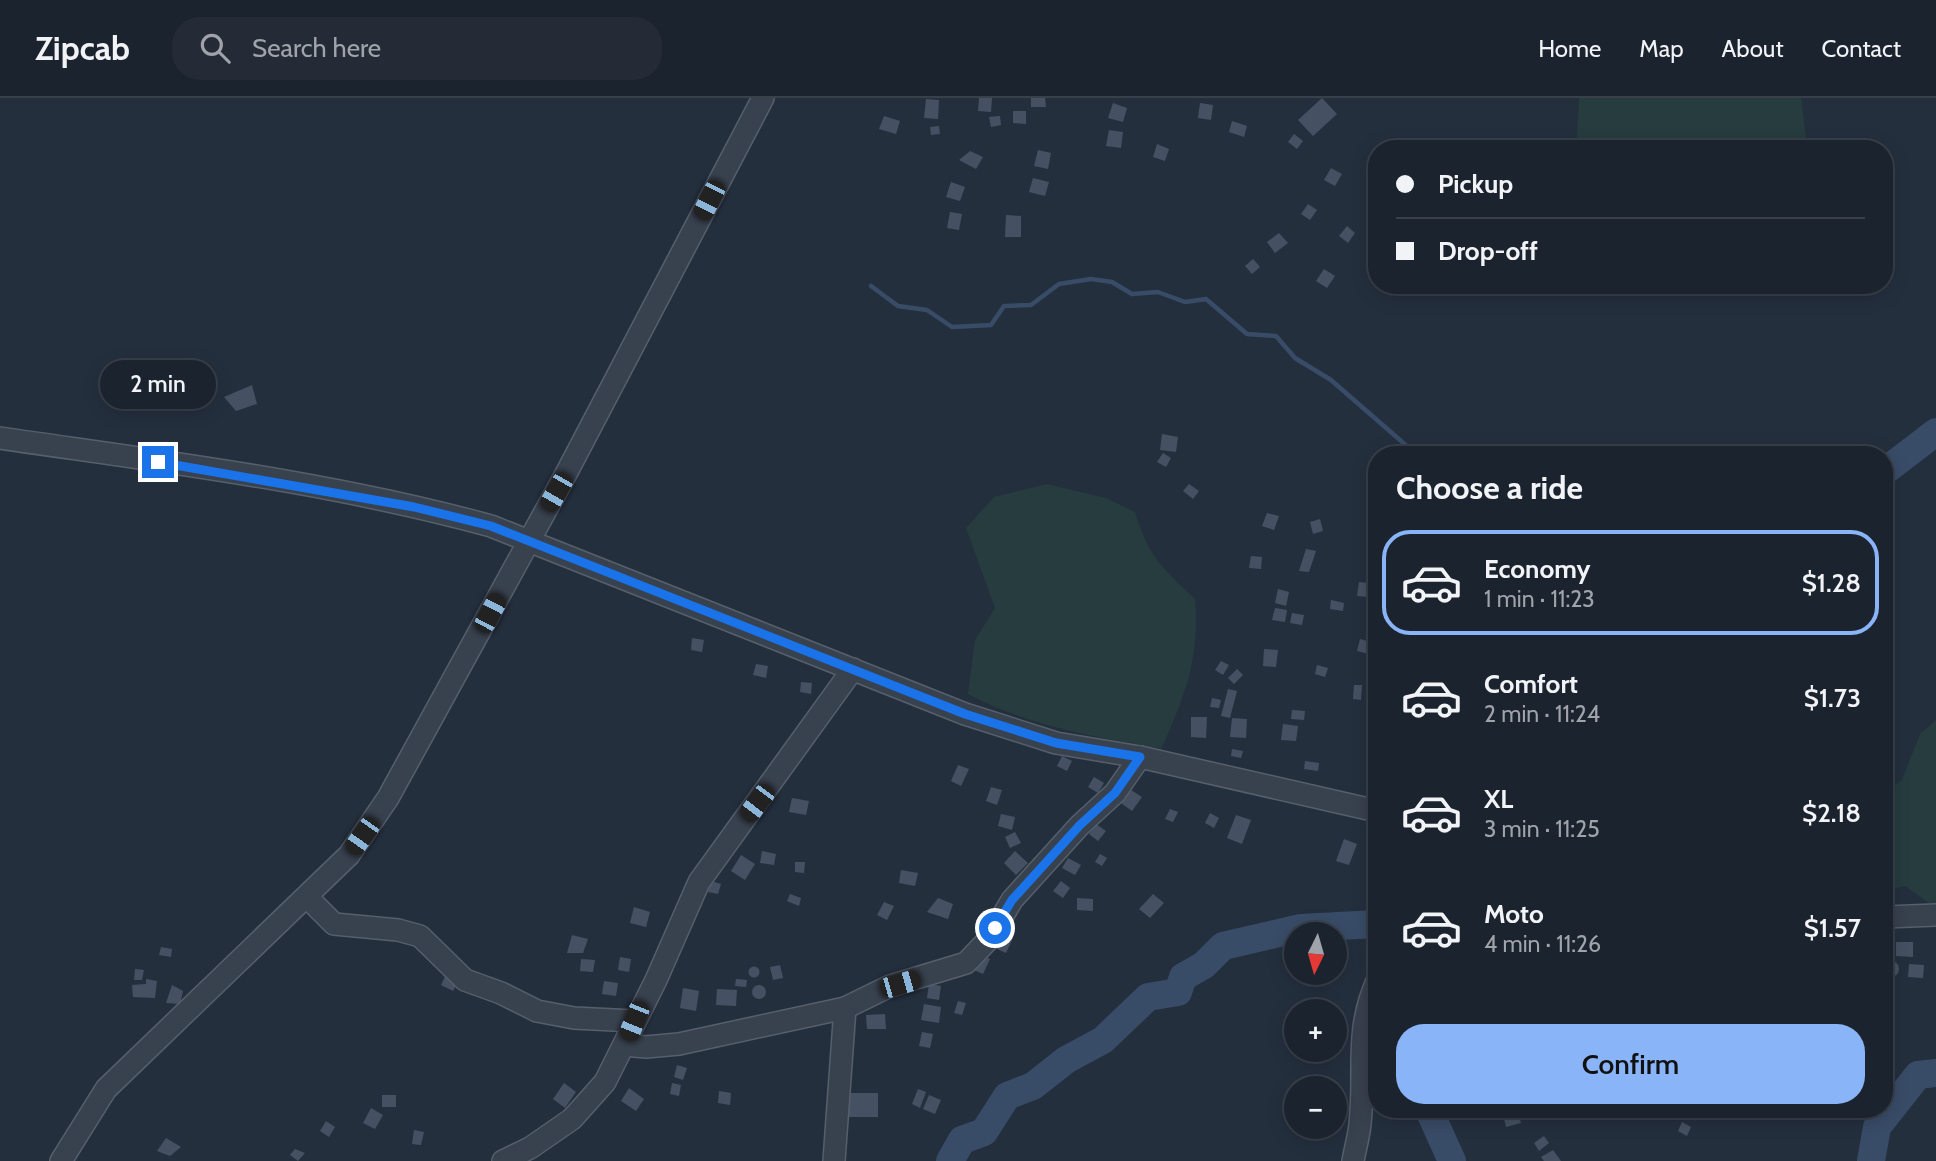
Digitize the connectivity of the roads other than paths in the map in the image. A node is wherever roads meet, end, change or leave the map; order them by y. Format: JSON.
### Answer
{"nodes":[{"id":1,"x":763,"y":98,"type":"edge"},
{"id":2,"x":0,"y":438,"type":"edge"},
{"id":3,"x":529,"y":541,"type":"junction"},
{"id":4,"x":853,"y":669,"type":"junction"},
{"id":5,"x":1140,"y":757,"type":"junction"},
{"id":6,"x":1368,"y":809,"type":"edge"},
{"id":7,"x":307,"y":897,"type":"junction"},
{"id":8,"x":1936,"y":915,"type":"edge"},
{"id":9,"x":1893,"y":917,"type":"edge"},
{"id":10,"x":1368,"y":1002,"type":"edge"},
{"id":11,"x":845,"y":1008,"type":"junction"},
{"id":12,"x":634,"y":1021,"type":"junction"},
{"id":13,"x":624,"y":1045,"type":"junction"},
{"id":14,"x":61,"y":1161,"type":"edge"},
{"id":15,"x":503,"y":1161,"type":"edge"},
{"id":16,"x":834,"y":1161,"type":"edge"},
{"id":17,"x":1353,"y":1161,"type":"edge"}],
"edges":[{"from":1,"to":3,"type":"street"},
{"from":2,"to":3,"type":"street"},
{"from":3,"to":4,"type":"street"},
{"from":3,"to":7,"type":"street"},
{"from":4,"to":5,"type":"street"},
{"from":4,"to":12,"type":"street"},
{"from":5,"to":6,"type":"street"},
{"from":5,"to":11,"type":"street"},
{"from":7,"to":12,"type":"street"},
{"from":7,"to":14,"type":"street"},
{"from":8,"to":9,"type":"street"},
{"from":10,"to":17,"type":"street"},
{"from":11,"to":13,"type":"street"},
{"from":11,"to":16,"type":"street"},
{"from":12,"to":13,"type":"street"},
{"from":13,"to":15,"type":"street"}]}
